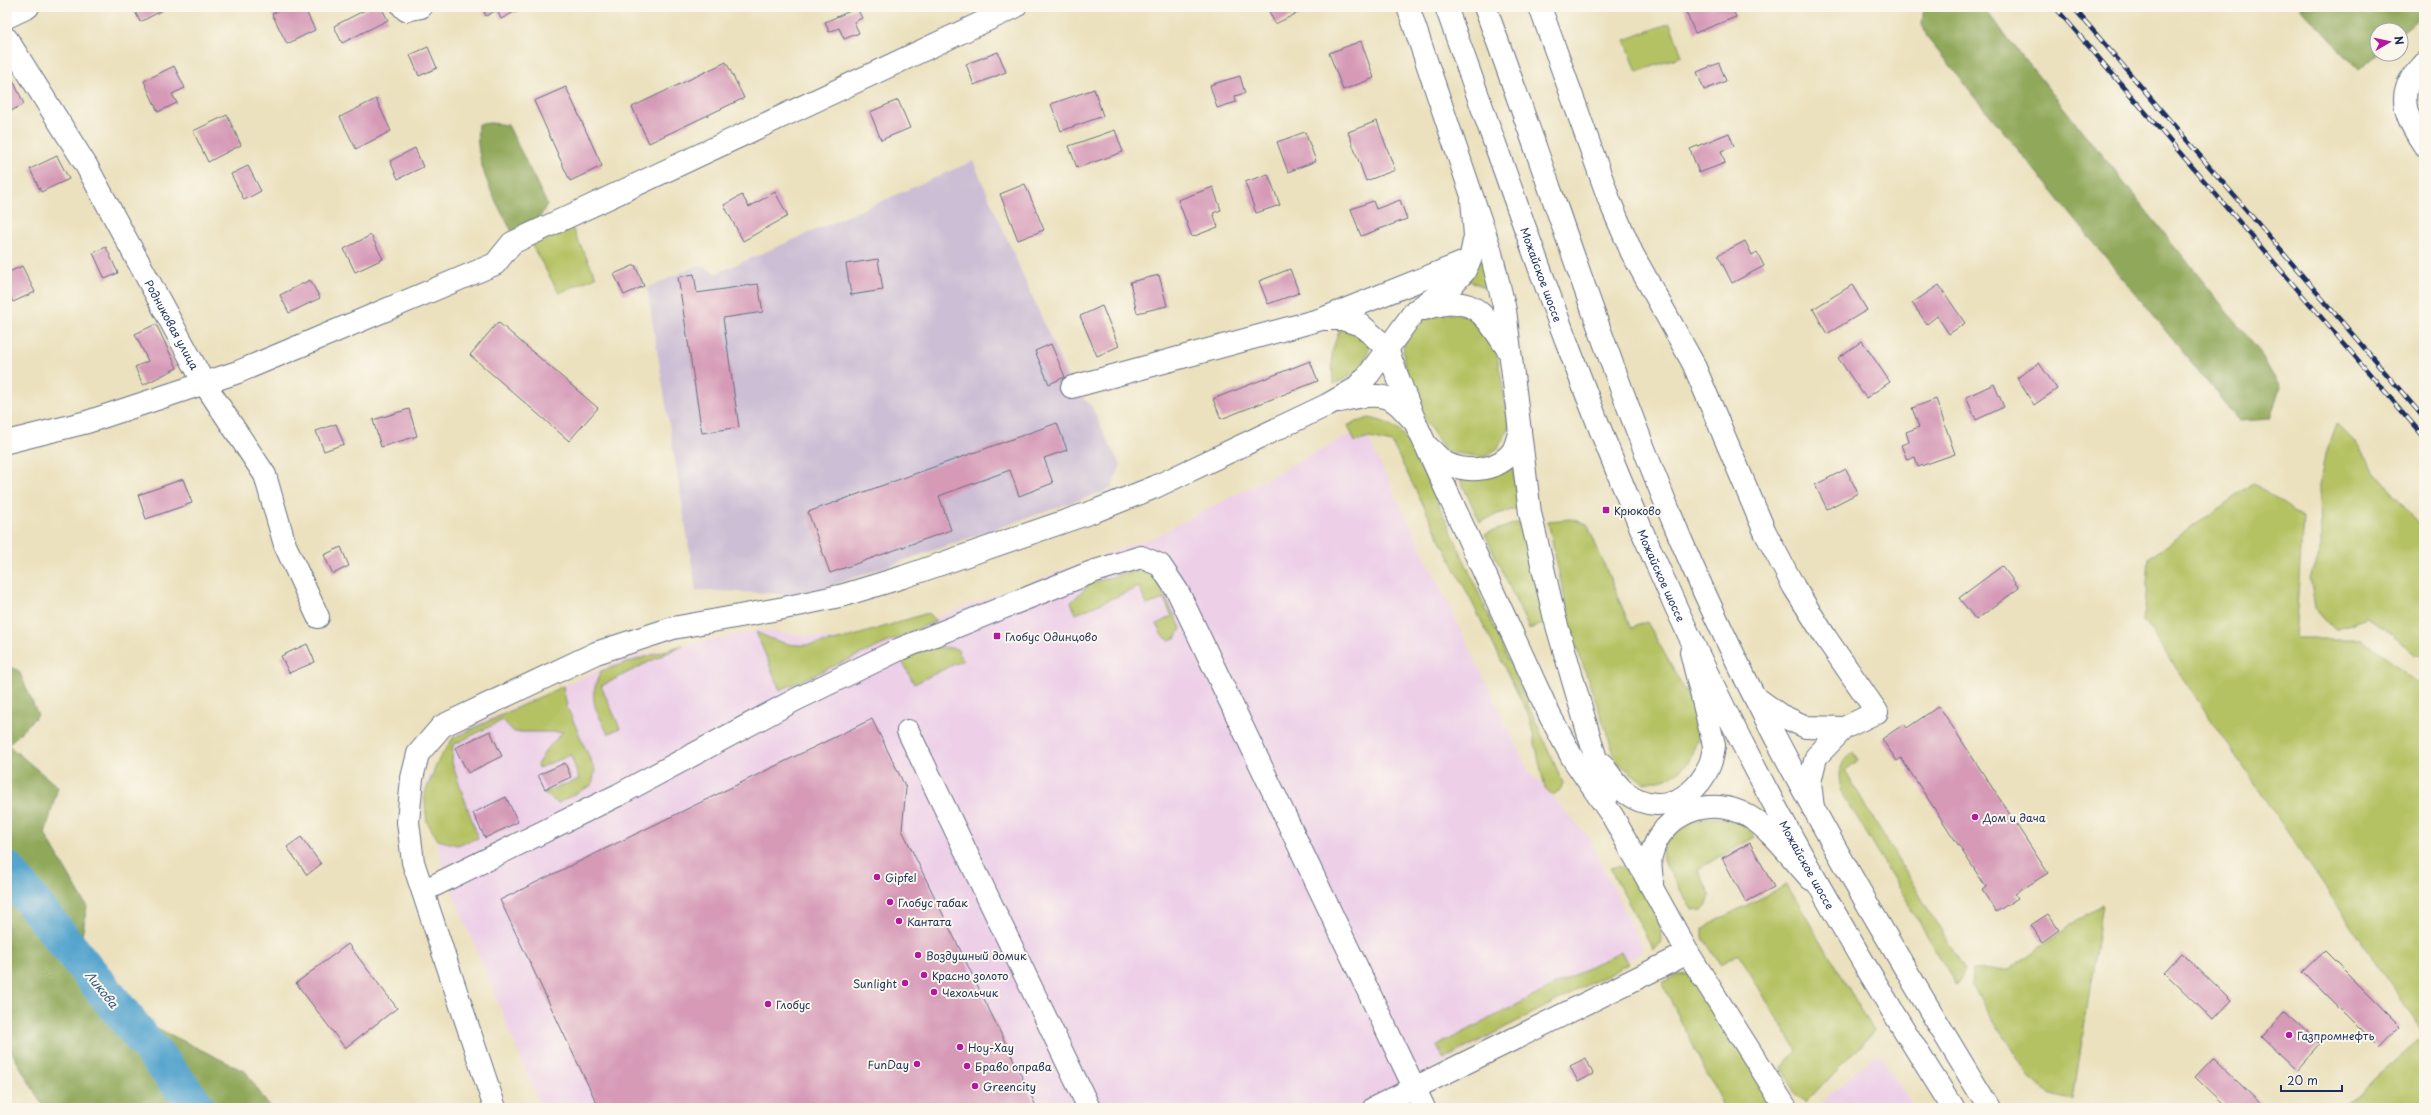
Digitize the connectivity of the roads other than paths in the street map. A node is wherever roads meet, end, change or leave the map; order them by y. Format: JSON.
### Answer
{"nodes":[{"id":1,"x":28,"y":7,"type":"edge"},
{"id":2,"x":403,"y":7,"type":"edge"},
{"id":3,"x":421,"y":7,"type":"edge"},
{"id":4,"x":1015,"y":7,"type":"edge"},
{"id":5,"x":1408,"y":7,"type":"edge"},
{"id":6,"x":1446,"y":7,"type":"edge"},
{"id":7,"x":1485,"y":7,"type":"edge"},
{"id":8,"x":1540,"y":7,"type":"edge"},
{"id":9,"x":7,"y":17,"type":"edge"},
{"id":10,"x":7,"y":39,"type":"edge"},
{"id":11,"x":2424,"y":64,"type":"edge"},
{"id":12,"x":2424,"y":146,"type":"edge"},
{"id":13,"x":1472,"y":199,"type":"junction"},
{"id":14,"x":1470,"y":260,"type":"junction"},
{"id":15,"x":1414,"y":312,"type":"junction"},
{"id":16,"x":1322,"y":319,"type":"junction"},
{"id":17,"x":1386,"y":347,"type":"junction"},
{"id":18,"x":1512,"y":356,"type":"junction"},
{"id":19,"x":204,"y":383,"type":"junction"},
{"id":20,"x":1072,"y":387,"type":"dead end"},
{"id":21,"x":1327,"y":405,"type":"junction"},
{"id":22,"x":1416,"y":424,"type":"junction"},
{"id":23,"x":1520,"y":430,"type":"junction"},
{"id":24,"x":7,"y":442,"type":"edge"},
{"id":25,"x":1427,"y":446,"type":"junction"},
{"id":26,"x":1681,"y":616,"type":"junction"},
{"id":27,"x":318,"y":617,"type":"dead end"},
{"id":28,"x":1756,"y":698,"type":"junction"},
{"id":29,"x":1844,"y":728,"type":"junction"},
{"id":30,"x":908,"y":731,"type":"dead end"},
{"id":31,"x":1592,"y":749,"type":"junction"},
{"id":32,"x":1813,"y":808,"type":"junction"},
{"id":33,"x":1613,"y":817,"type":"junction"},
{"id":34,"x":1818,"y":886,"type":"junction"},
{"id":35,"x":1652,"y":888,"type":"junction"},
{"id":36,"x":423,"y":891,"type":"junction"},
{"id":37,"x":1688,"y":953,"type":"junction"},
{"id":38,"x":1414,"y":1089,"type":"junction"},
{"id":39,"x":495,"y":1108,"type":"edge"},
{"id":40,"x":1089,"y":1108,"type":"edge"},
{"id":41,"x":1374,"y":1108,"type":"edge"},
{"id":42,"x":1424,"y":1108,"type":"edge"},
{"id":43,"x":1786,"y":1108,"type":"edge"},
{"id":44,"x":1953,"y":1108,"type":"edge"},
{"id":45,"x":1989,"y":1108,"type":"edge"}],
"edges":[{"from":1,"to":9,"type":"street"},
{"from":2,"to":3,"type":"street"},
{"from":4,"to":19,"type":"street"},
{"from":5,"to":13,"type":"street"},
{"from":6,"to":26,"type":"street","name":"Можайское шоссе"},
{"from":7,"to":28,"type":"street"},
{"from":8,"to":29,"type":"street"},
{"from":10,"to":19,"type":"street","name":"Родниковая улица"},
{"from":11,"to":12,"type":"street"},
{"from":13,"to":14,"type":"street"},
{"from":13,"to":18,"type":"street"},
{"from":14,"to":15,"type":"street"},
{"from":14,"to":16,"type":"street"},
{"from":15,"to":17,"type":"street"},
{"from":15,"to":18,"type":"street"},
{"from":16,"to":17,"type":"street"},
{"from":16,"to":20,"type":"street"},
{"from":17,"to":21,"type":"street"},
{"from":17,"to":22,"type":"street"},
{"from":18,"to":23,"type":"street"},
{"from":19,"to":24,"type":"street"},
{"from":19,"to":27,"type":"street","name":"Родниковая улица"},
{"from":21,"to":22,"type":"street"},
{"from":21,"to":36,"type":"street"},
{"from":22,"to":25,"type":"street"},
{"from":23,"to":25,"type":"street"},
{"from":23,"to":31,"type":"street"},
{"from":25,"to":33,"type":"street"},
{"from":26,"to":31,"type":"street"},
{"from":26,"to":34,"type":"street","name":"Можайское шоссе"},
{"from":28,"to":29,"type":"street"},
{"from":28,"to":32,"type":"street"},
{"from":29,"to":32,"type":"street"},
{"from":30,"to":40,"type":"street"},
{"from":31,"to":33,"type":"street"},
{"from":32,"to":45,"type":"street"},
{"from":33,"to":35,"type":"street"},
{"from":34,"to":35,"type":"street"},
{"from":34,"to":44,"type":"street","name":"Можайское шоссе"},
{"from":35,"to":37,"type":"street"},
{"from":36,"to":38,"type":"street"},
{"from":36,"to":39,"type":"street"},
{"from":37,"to":38,"type":"street"},
{"from":37,"to":43,"type":"street"},
{"from":38,"to":41,"type":"street"},
{"from":38,"to":42,"type":"street"}]}
